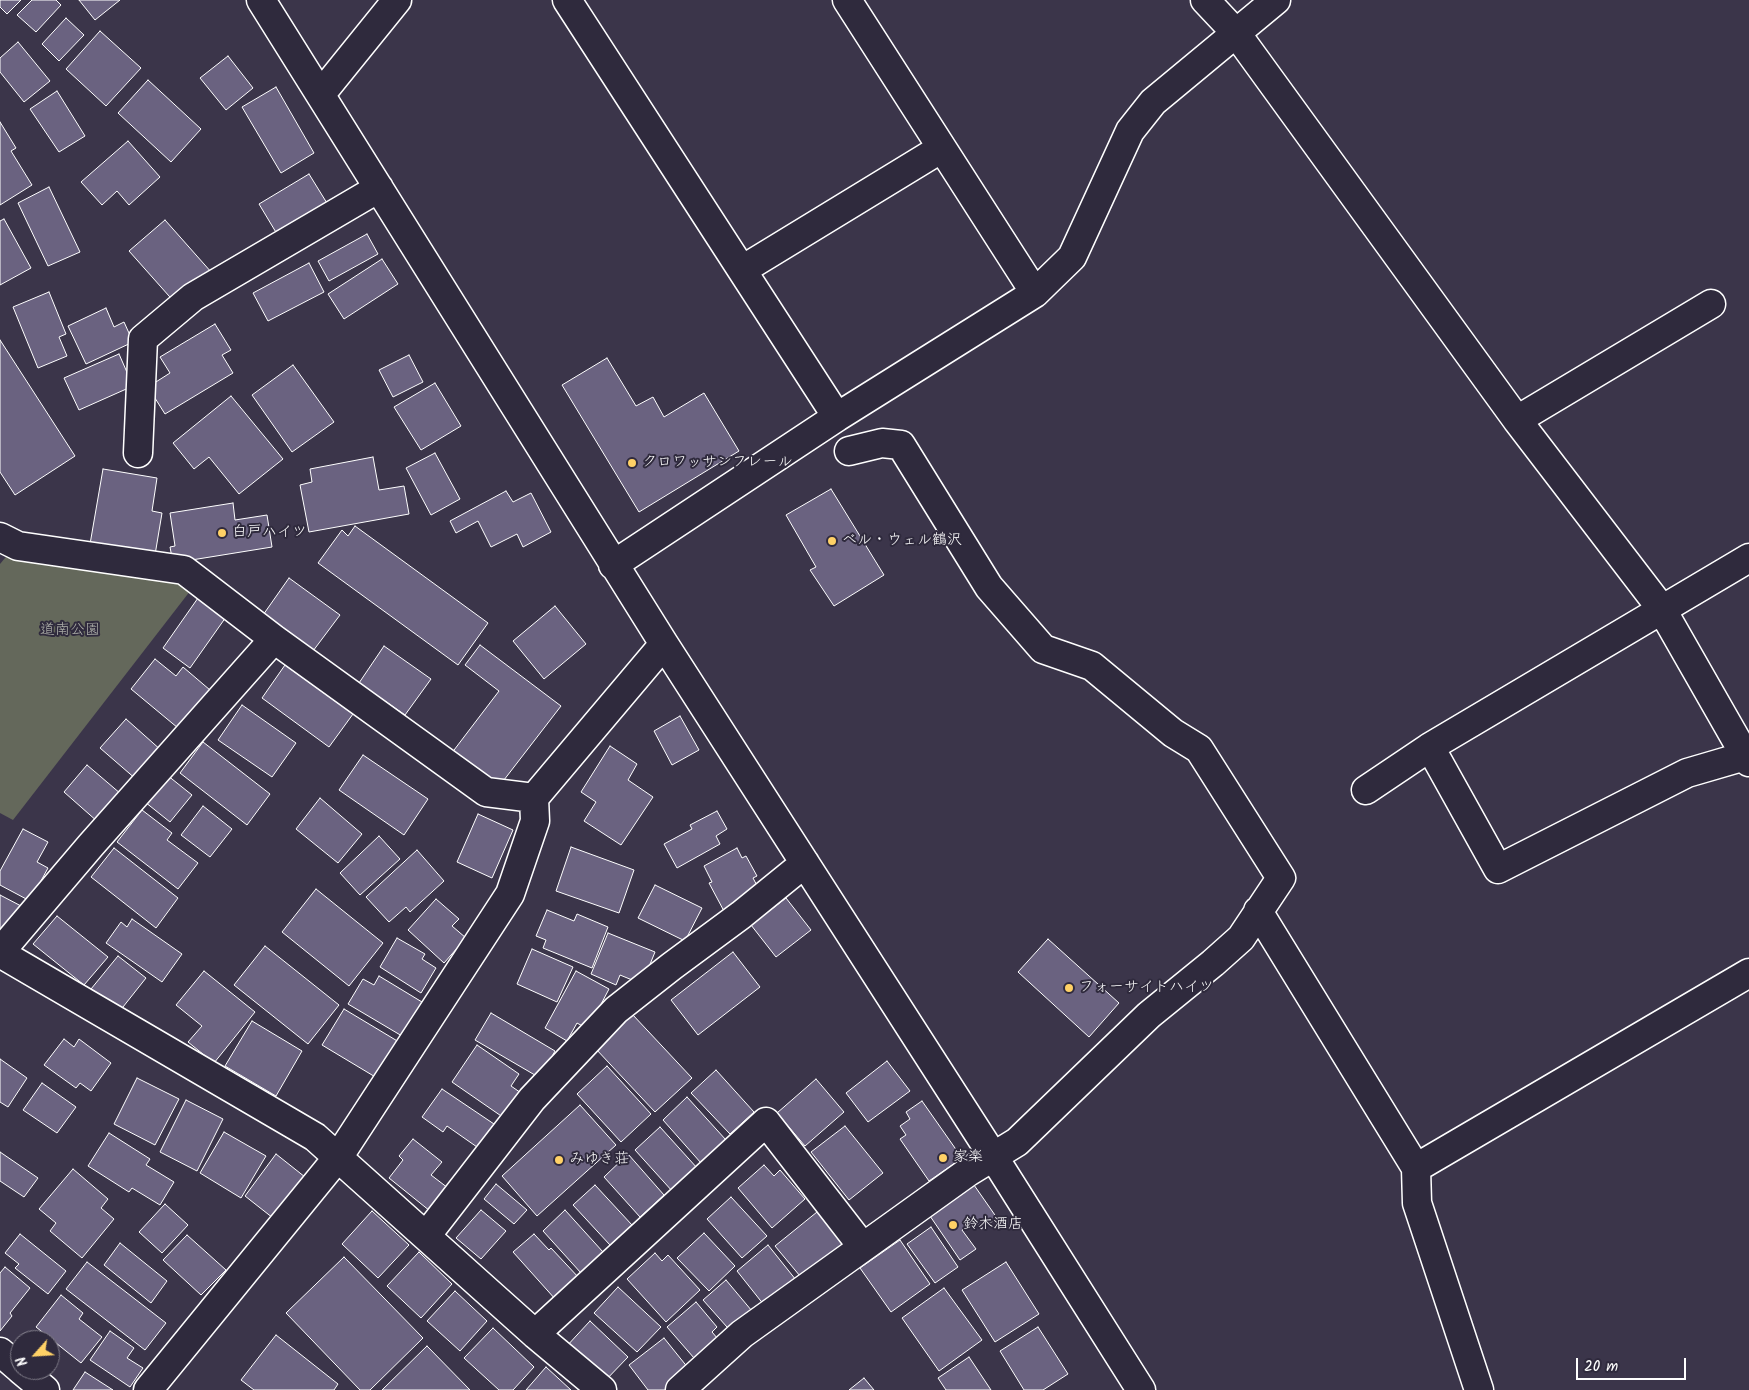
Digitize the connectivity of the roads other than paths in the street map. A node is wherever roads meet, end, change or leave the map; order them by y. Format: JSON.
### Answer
{"nodes":[{"id":1,"x":261,"y":0,"type":"edge"},
{"id":2,"x":397,"y":0,"type":"edge"},
{"id":3,"x":567,"y":0,"type":"edge"},
{"id":4,"x":847,"y":0,"type":"edge"},
{"id":5,"x":1205,"y":0,"type":"edge"},
{"id":6,"x":1276,"y":0,"type":"edge"},
{"id":7,"x":1236,"y":33,"type":"junction"},
{"id":8,"x":321,"y":94,"type":"junction"},
{"id":9,"x":942,"y":148,"type":"junction"},
{"id":10,"x":379,"y":188,"type":"junction"},
{"id":11,"x":742,"y":270,"type":"junction"},
{"id":12,"x":1035,"y":294,"type":"junction"},
{"id":13,"x":1711,"y":304,"type":"dead end"},
{"id":14,"x":837,"y":417,"type":"junction"},
{"id":15,"x":1517,"y":420,"type":"junction"},
{"id":16,"x":849,"y":451,"type":"dead end"},
{"id":17,"x":138,"y":453,"type":"dead end"},
{"id":18,"x":0,"y":537,"type":"edge"},
{"id":19,"x":1749,"y":558,"type":"edge"},
{"id":20,"x":613,"y":564,"type":"junction"},
{"id":21,"x":1661,"y":608,"type":"junction"},
{"id":22,"x":274,"y":639,"type":"junction"},
{"id":23,"x":664,"y":644,"type":"junction"},
{"id":24,"x":1430,"y":747,"type":"junction"},
{"id":25,"x":1747,"y":759,"type":"edge"},
{"id":26,"x":1366,"y":790,"type":"dead end"},
{"id":27,"x":534,"y":798,"type":"junction"},
{"id":28,"x":805,"y":863,"type":"junction"},
{"id":29,"x":1258,"y":910,"type":"junction"},
{"id":30,"x":0,"y":952,"type":"edge"},
{"id":31,"x":1749,"y":973,"type":"edge"},
{"id":32,"x":339,"y":1156,"type":"junction"},
{"id":33,"x":993,"y":1156,"type":"junction"},
{"id":34,"x":1416,"y":1168,"type":"junction"},
{"id":35,"x":426,"y":1236,"type":"junction"},
{"id":36,"x":862,"y":1246,"type":"junction"},
{"id":37,"x":535,"y":1334,"type":"junction"},
{"id":38,"x":0,"y":1352,"type":"edge"},
{"id":39,"x":10,"y":1361,"type":"edge"},
{"id":40,"x":148,"y":1390,"type":"edge"},
{"id":41,"x":602,"y":1390,"type":"edge"},
{"id":42,"x":680,"y":1390,"type":"edge"},
{"id":43,"x":1141,"y":1390,"type":"edge"},
{"id":44,"x":1479,"y":1390,"type":"edge"}],
"edges":[{"from":1,"to":8,"type":"street"},
{"from":2,"to":8,"type":"street"},
{"from":3,"to":11,"type":"street"},
{"from":4,"to":9,"type":"street"},
{"from":5,"to":7,"type":"street"},
{"from":6,"to":7,"type":"street"},
{"from":7,"to":12,"type":"street"},
{"from":7,"to":15,"type":"street"},
{"from":8,"to":10,"type":"street"},
{"from":9,"to":11,"type":"street"},
{"from":9,"to":12,"type":"street"},
{"from":10,"to":17,"type":"street"},
{"from":10,"to":20,"type":"street"},
{"from":11,"to":14,"type":"street"},
{"from":12,"to":14,"type":"street"},
{"from":13,"to":15,"type":"street"},
{"from":14,"to":20,"type":"street"},
{"from":15,"to":21,"type":"street"},
{"from":16,"to":29,"type":"street"},
{"from":18,"to":22,"type":"street"},
{"from":19,"to":21,"type":"street"},
{"from":20,"to":23,"type":"street"},
{"from":21,"to":24,"type":"street"},
{"from":21,"to":25,"type":"street"},
{"from":22,"to":27,"type":"street"},
{"from":22,"to":30,"type":"street"},
{"from":23,"to":27,"type":"street"},
{"from":23,"to":28,"type":"street"},
{"from":24,"to":25,"type":"street"},
{"from":24,"to":26,"type":"street"},
{"from":27,"to":32,"type":"street"},
{"from":28,"to":33,"type":"street"},
{"from":28,"to":35,"type":"street"},
{"from":29,"to":33,"type":"street"},
{"from":29,"to":34,"type":"street"},
{"from":30,"to":32,"type":"street"},
{"from":31,"to":34,"type":"street"},
{"from":32,"to":35,"type":"street"},
{"from":32,"to":40,"type":"street"},
{"from":33,"to":36,"type":"street"},
{"from":33,"to":43,"type":"street"},
{"from":34,"to":44,"type":"street"},
{"from":35,"to":37,"type":"street"},
{"from":36,"to":37,"type":"street"},
{"from":36,"to":42,"type":"street"},
{"from":37,"to":41,"type":"street"},
{"from":38,"to":39,"type":"street"}]}
